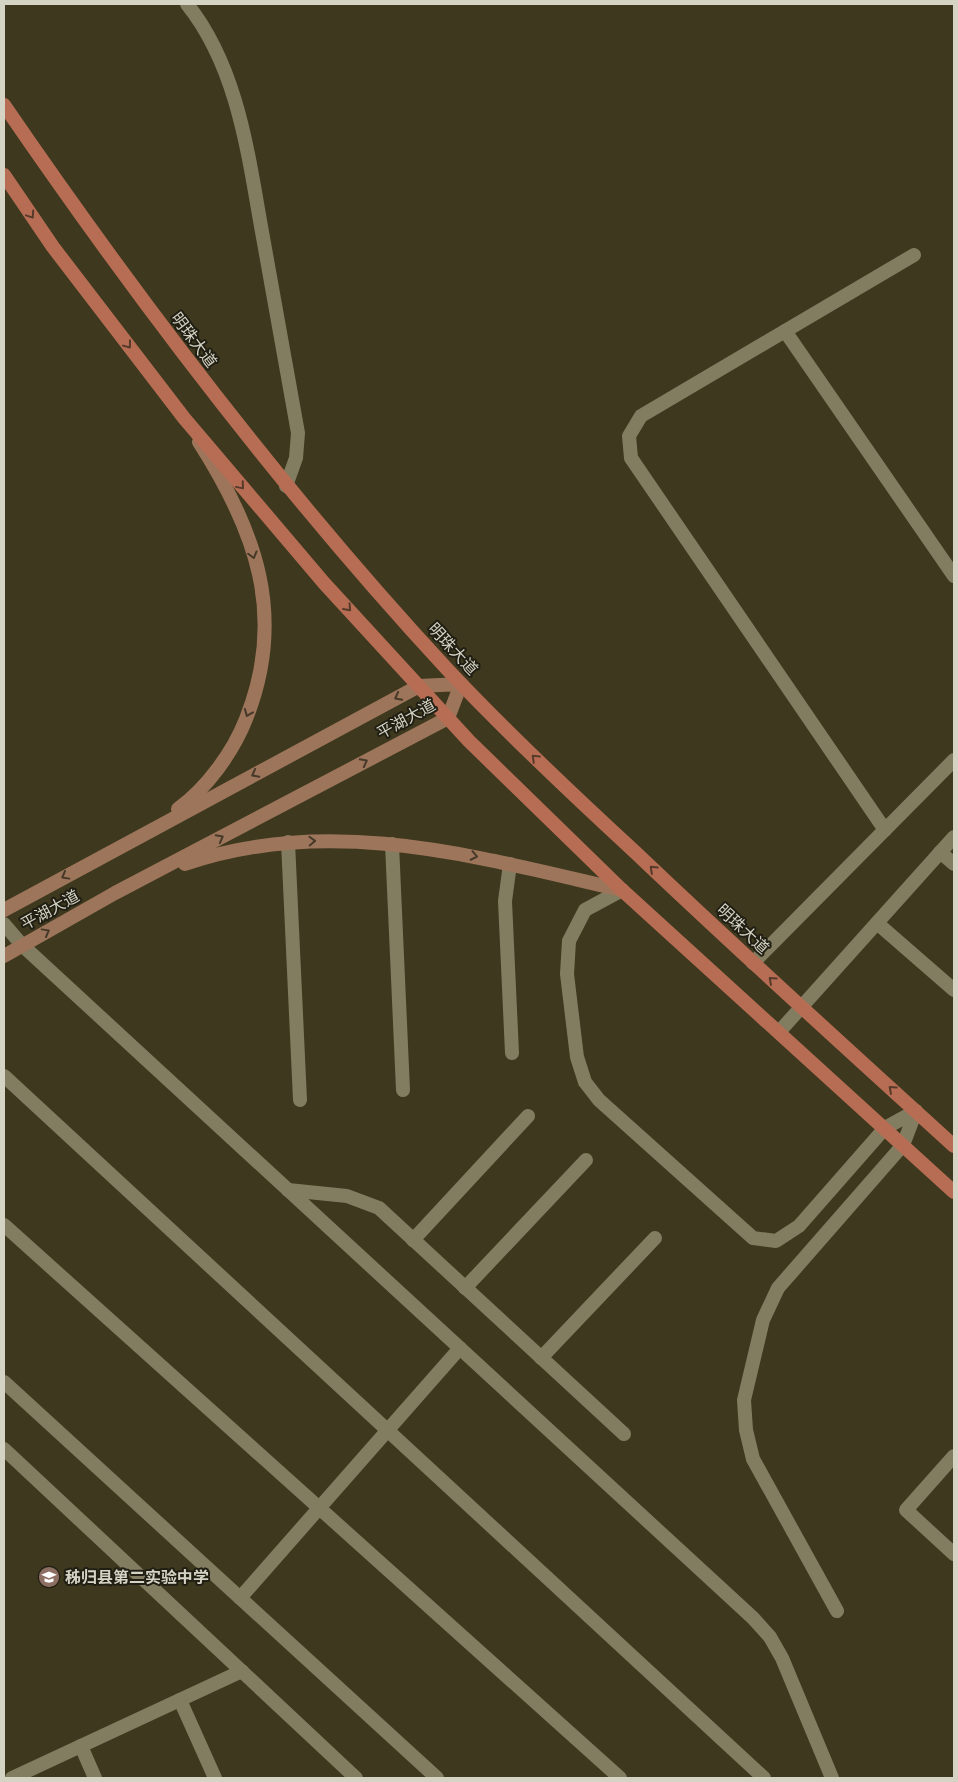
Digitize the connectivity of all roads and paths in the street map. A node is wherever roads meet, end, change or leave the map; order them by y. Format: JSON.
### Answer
{"nodes":[{"id":1,"x":188,"y":4,"type":"edge"},
{"id":2,"x":4,"y":105,"type":"edge"},
{"id":3,"x":4,"y":175,"type":"edge"},
{"id":4,"x":914,"y":255,"type":"dead end"},
{"id":5,"x":785,"y":331,"type":"junction"},
{"id":6,"x":184,"y":418,"type":"junction"},
{"id":7,"x":286,"y":486,"type":"junction"},
{"id":8,"x":954,"y":576,"type":"edge"},
{"id":9,"x":461,"y":684,"type":"junction"},
{"id":10,"x":418,"y":686,"type":"junction"},
{"id":11,"x":448,"y":718,"type":"junction"},
{"id":12,"x":954,"y":760,"type":"edge"},
{"id":13,"x":885,"y":830,"type":"junction"},
{"id":14,"x":954,"y":837,"type":"edge"},
{"id":15,"x":288,"y":842,"type":"junction"},
{"id":16,"x":392,"y":844,"type":"junction"},
{"id":17,"x":940,"y":852,"type":"junction"},
{"id":18,"x":96,"y":859,"type":"junction"},
{"id":19,"x":510,"y":864,"type":"junction"},
{"id":20,"x":954,"y":864,"type":"edge"},
{"id":21,"x":622,"y":890,"type":"junction"},
{"id":22,"x":115,"y":893,"type":"junction"},
{"id":23,"x":4,"y":910,"type":"edge"},
{"id":24,"x":877,"y":922,"type":"junction"},
{"id":25,"x":4,"y":924,"type":"edge"},
{"id":26,"x":22,"y":945,"type":"junction"},
{"id":27,"x":4,"y":956,"type":"edge"},
{"id":28,"x":753,"y":963,"type":"junction"},
{"id":29,"x":954,"y":990,"type":"edge"},
{"id":30,"x":801,"y":1006,"type":"junction"},
{"id":31,"x":779,"y":1032,"type":"junction"},
{"id":32,"x":512,"y":1053,"type":"dead end"},
{"id":33,"x":4,"y":1076,"type":"edge"},
{"id":34,"x":403,"y":1090,"type":"dead end"},
{"id":35,"x":300,"y":1100,"type":"dead end"},
{"id":36,"x":916,"y":1112,"type":"junction"},
{"id":37,"x":528,"y":1116,"type":"dead end"},
{"id":38,"x":885,"y":1128,"type":"junction"},
{"id":39,"x":903,"y":1145,"type":"junction"},
{"id":40,"x":954,"y":1146,"type":"edge"},
{"id":41,"x":586,"y":1160,"type":"dead end"},
{"id":42,"x":288,"y":1190,"type":"junction"},
{"id":43,"x":954,"y":1192,"type":"edge"},
{"id":44,"x":4,"y":1225,"type":"edge"},
{"id":45,"x":655,"y":1238,"type":"dead end"},
{"id":46,"x":413,"y":1240,"type":"junction"},
{"id":47,"x":466,"y":1288,"type":"junction"},
{"id":48,"x":460,"y":1348,"type":"junction"},
{"id":49,"x":541,"y":1358,"type":"junction"},
{"id":50,"x":4,"y":1382,"type":"edge"},
{"id":51,"x":387,"y":1430,"type":"junction"},
{"id":52,"x":624,"y":1434,"type":"dead end"},
{"id":53,"x":4,"y":1449,"type":"edge"},
{"id":54,"x":954,"y":1456,"type":"edge"},
{"id":55,"x":319,"y":1508,"type":"junction"},
{"id":56,"x":954,"y":1554,"type":"edge"},
{"id":57,"x":240,"y":1598,"type":"junction"},
{"id":58,"x":837,"y":1610,"type":"dead end"},
{"id":59,"x":242,"y":1671,"type":"junction"},
{"id":60,"x":180,"y":1700,"type":"junction"},
{"id":61,"x":81,"y":1746,"type":"junction"},
{"id":62,"x":12,"y":1778,"type":"edge"},
{"id":63,"x":96,"y":1778,"type":"edge"},
{"id":64,"x":215,"y":1778,"type":"edge"},
{"id":65,"x":356,"y":1778,"type":"edge"},
{"id":66,"x":437,"y":1778,"type":"edge"},
{"id":67,"x":620,"y":1778,"type":"edge"},
{"id":68,"x":764,"y":1778,"type":"edge"},
{"id":69,"x":832,"y":1778,"type":"edge"}],
"edges":[{"from":1,"to":7,"type":"street"},
{"from":2,"to":7,"type":"main road","name":"明珠大道"},
{"from":3,"to":6,"type":"main road","one_way":true},
{"from":4,"to":5,"type":"street"},
{"from":5,"to":8,"type":"street"},
{"from":5,"to":13,"type":"street"},
{"from":6,"to":10,"type":"main road","one_way":true},
{"from":6,"to":18,"type":"main road","one_way":true},
{"from":7,"to":9,"type":"main road","name":"明珠大道"},
{"from":9,"to":10,"type":"main road","name":"平湖大道"},
{"from":9,"to":11,"type":"main road","name":"平湖大道"},
{"from":28,"to":9,"type":"main road","name":"明珠大道","one_way":true},
{"from":10,"to":11,"type":"main road"},
{"from":10,"to":18,"type":"main road","name":"平湖大道","one_way":true},
{"from":11,"to":21,"type":"main road"},
{"from":22,"to":11,"type":"main road","name":"平湖大道","one_way":true},
{"from":12,"to":13,"type":"street"},
{"from":13,"to":28,"type":"street"},
{"from":14,"to":17,"type":"street"},
{"from":15,"to":16,"type":"main road","one_way":true},
{"from":15,"to":22,"type":"main road"},
{"from":15,"to":35,"type":"street"},
{"from":16,"to":19,"type":"main road","one_way":true},
{"from":16,"to":34,"type":"street"},
{"from":17,"to":20,"type":"street"},
{"from":17,"to":24,"type":"street"},
{"from":18,"to":23,"type":"main road","name":"平湖大道","one_way":true},
{"from":19,"to":21,"type":"main road"},
{"from":19,"to":32,"type":"street"},
{"from":21,"to":31,"type":"main road"},
{"from":21,"to":38,"type":"street"},
{"from":26,"to":22,"type":"main road","name":"平湖大道","one_way":true},
{"from":24,"to":29,"type":"street"},
{"from":24,"to":30,"type":"street"},
{"from":25,"to":26,"type":"street"},
{"from":26,"to":27,"type":"main road","name":"平湖大道"},
{"from":26,"to":42,"type":"street"},
{"from":30,"to":28,"type":"main road","name":"明珠大道","one_way":true},
{"from":30,"to":31,"type":"street"},
{"from":36,"to":30,"type":"main road","name":"明珠大道","one_way":true},
{"from":31,"to":38,"type":"main road"},
{"from":33,"to":51,"type":"street"},
{"from":36,"to":38,"type":"street"},
{"from":36,"to":39,"type":"street"},
{"from":36,"to":40,"type":"main road","name":"明珠大道"},
{"from":37,"to":46,"type":"street"},
{"from":38,"to":39,"type":"main road"},
{"from":39,"to":43,"type":"main road"},
{"from":39,"to":58,"type":"street"},
{"from":41,"to":47,"type":"street"},
{"from":42,"to":46,"type":"street"},
{"from":42,"to":48,"type":"street"},
{"from":44,"to":55,"type":"street"},
{"from":45,"to":49,"type":"street"},
{"from":46,"to":47,"type":"street"},
{"from":47,"to":49,"type":"street"},
{"from":48,"to":51,"type":"street"},
{"from":48,"to":69,"type":"street"},
{"from":49,"to":52,"type":"street"},
{"from":50,"to":57,"type":"street"},
{"from":51,"to":55,"type":"street"},
{"from":51,"to":68,"type":"street"},
{"from":53,"to":59,"type":"street"},
{"from":54,"to":56,"type":"street"},
{"from":55,"to":57,"type":"street"},
{"from":55,"to":67,"type":"street"},
{"from":57,"to":66,"type":"street"},
{"from":59,"to":60,"type":"street"},
{"from":59,"to":65,"type":"street"},
{"from":60,"to":61,"type":"street"},
{"from":60,"to":64,"type":"street"},
{"from":61,"to":62,"type":"street"},
{"from":61,"to":63,"type":"street"}]}
